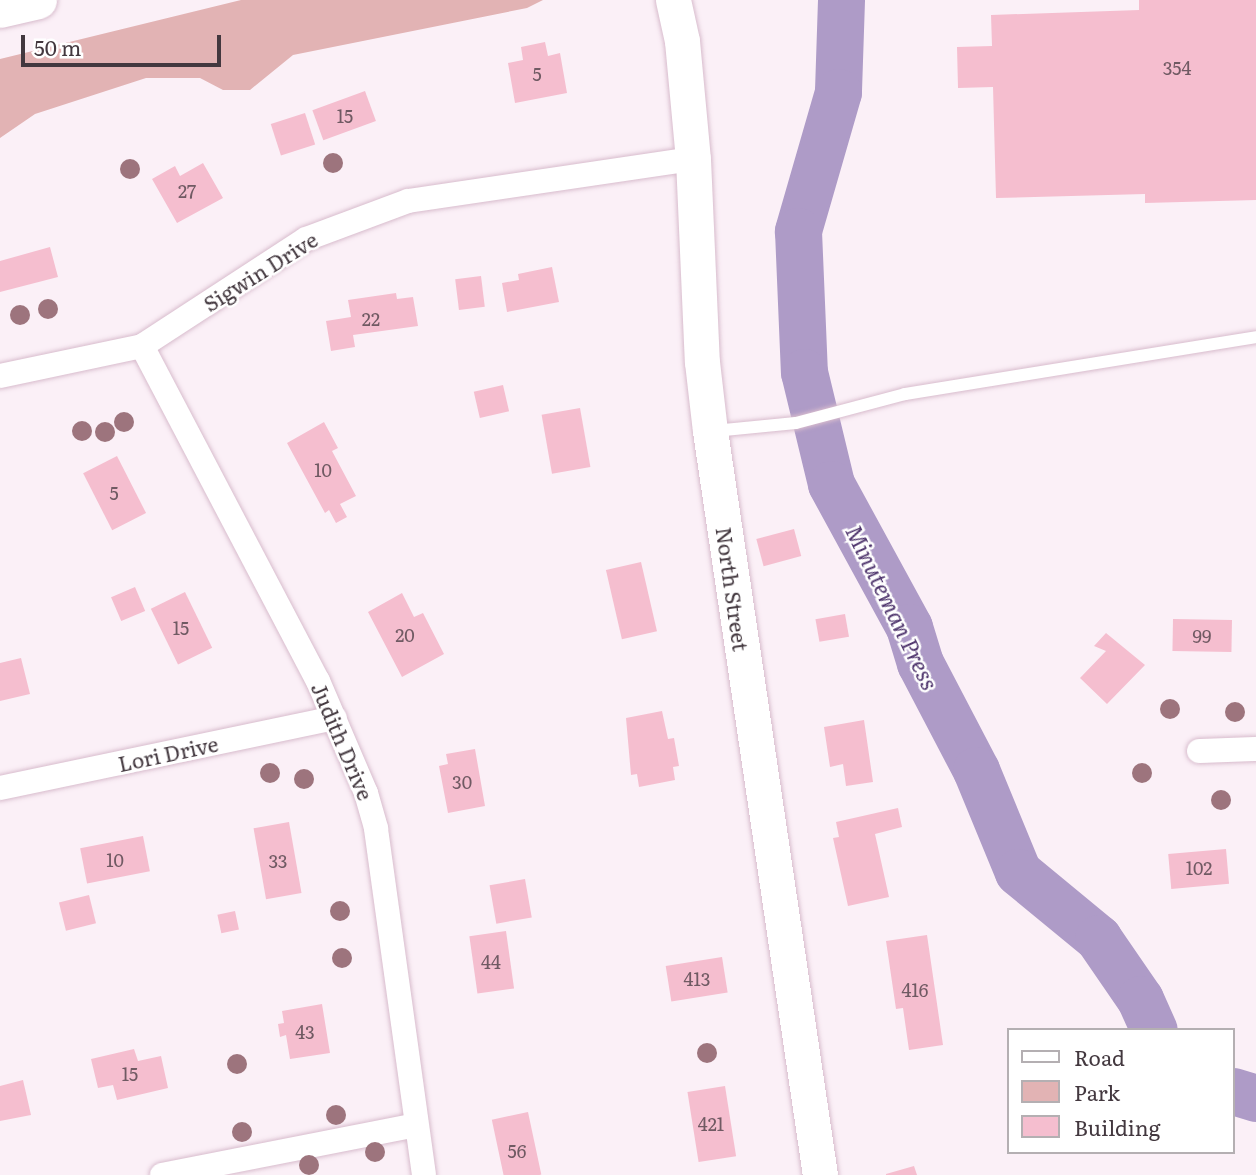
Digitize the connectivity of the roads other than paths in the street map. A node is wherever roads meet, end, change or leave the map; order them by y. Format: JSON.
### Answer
{"nodes":[{"id":1,"x":38,"y":0,"type":"edge"},
{"id":2,"x":673,"y":0,"type":"edge"},
{"id":3,"x":0,"y":9,"type":"edge"},
{"id":4,"x":693,"y":159,"type":"junction"},
{"id":5,"x":1256,"y":337,"type":"edge"},
{"id":6,"x":142,"y":346,"type":"junction"},
{"id":7,"x":0,"y":376,"type":"edge"},
{"id":8,"x":710,"y":431,"type":"junction"},
{"id":9,"x":335,"y":718,"type":"junction"},
{"id":10,"x":1256,"y":748,"type":"edge"},
{"id":11,"x":1199,"y":751,"type":"dead end"},
{"id":12,"x":0,"y":788,"type":"edge"},
{"id":13,"x":416,"y":1125,"type":"junction"},
{"id":14,"x":162,"y":1175,"type":"edge"},
{"id":15,"x":424,"y":1175,"type":"edge"},
{"id":16,"x":820,"y":1175,"type":"edge"}],
"edges":[{"from":1,"to":3,"type":"highway"},
{"from":2,"to":4,"type":"main road","name":"North Street"},
{"from":4,"to":6,"type":"street","name":"Sigwin Drive"},
{"from":4,"to":8,"type":"main road","name":"North Street"},
{"from":5,"to":8,"type":"lane"},
{"from":6,"to":7,"type":"street","name":"Sigwin Drive"},
{"from":6,"to":9,"type":"street","name":"Judith Drive"},
{"from":8,"to":16,"type":"main road","name":"North Street"},
{"from":9,"to":12,"type":"street","name":"Lori Drive"},
{"from":9,"to":13,"type":"street","name":"Judith Drive"},
{"from":10,"to":11,"type":"street"},
{"from":13,"to":14,"type":"street"},
{"from":13,"to":15,"type":"street","name":"Judith Drive"}]}
